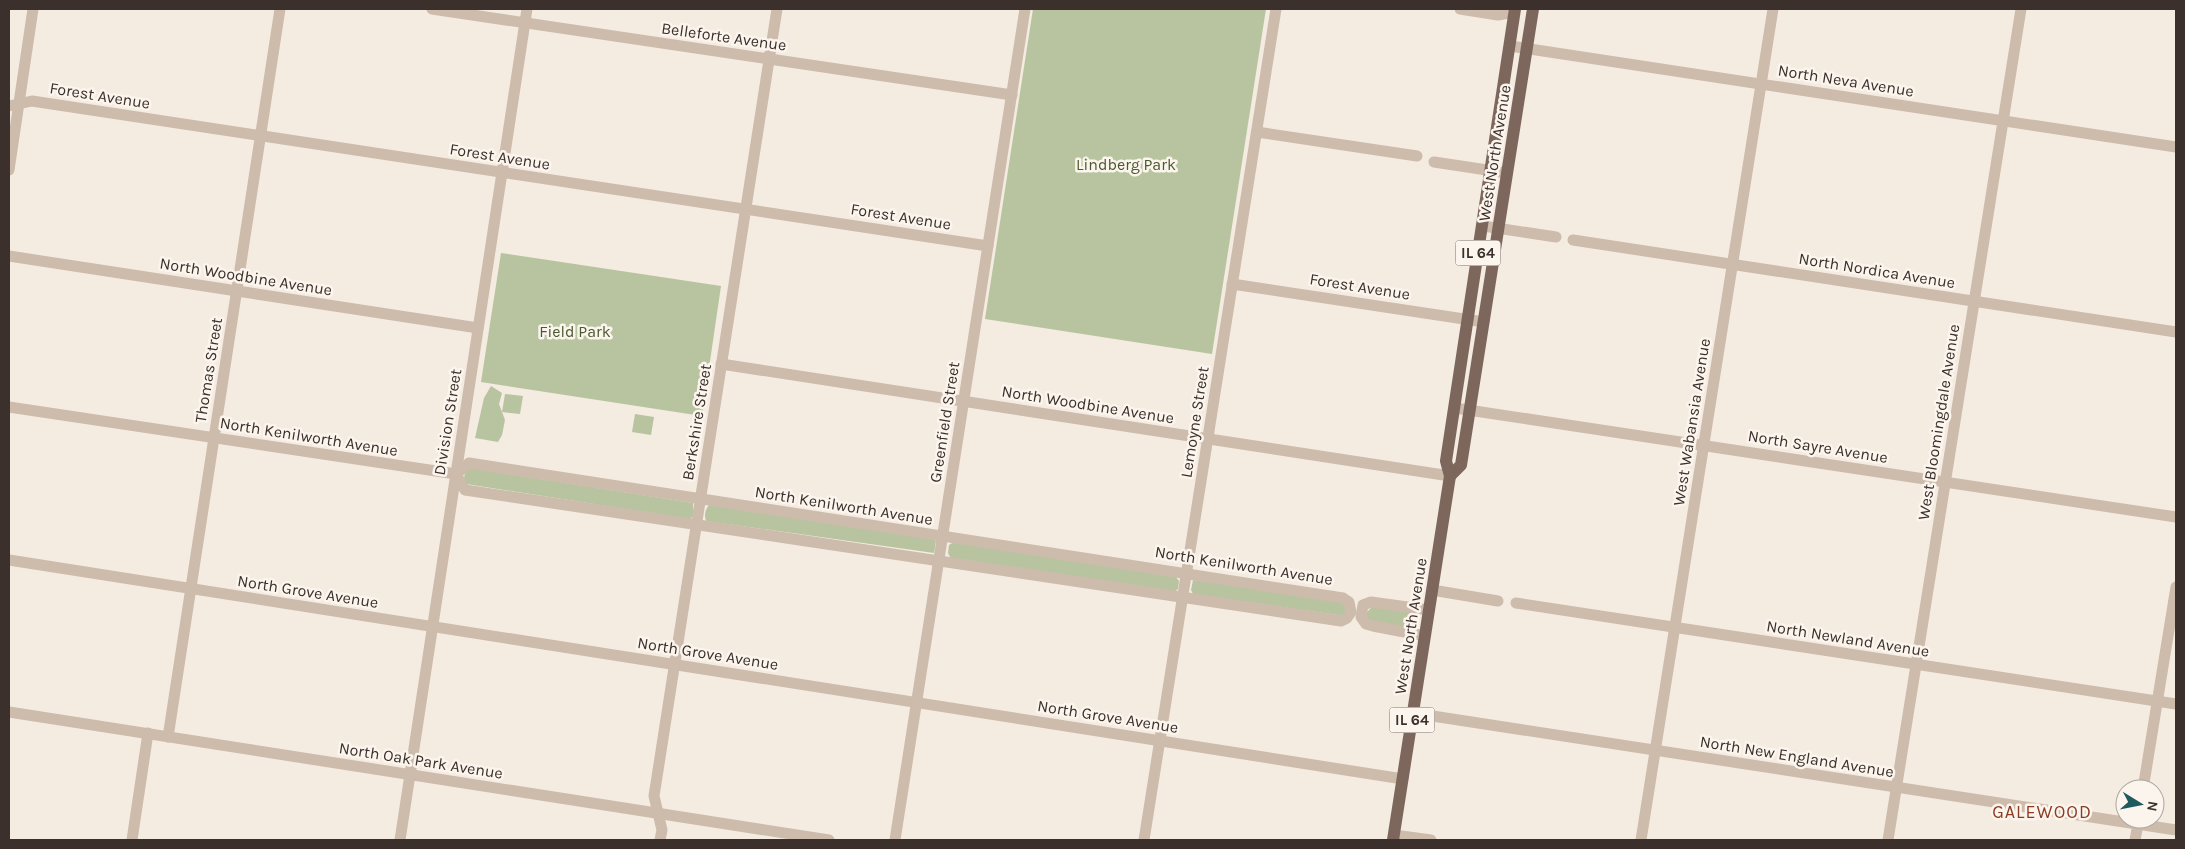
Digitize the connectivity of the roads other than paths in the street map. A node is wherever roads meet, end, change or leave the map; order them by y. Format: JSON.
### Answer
{"nodes":[{"id":1,"x":33,"y":9,"type":"edge"},
{"id":2,"x":280,"y":9,"type":"edge"},
{"id":3,"x":432,"y":9,"type":"edge"},
{"id":4,"x":527,"y":9,"type":"edge"},
{"id":5,"x":777,"y":9,"type":"edge"},
{"id":6,"x":1026,"y":9,"type":"edge"},
{"id":7,"x":1276,"y":9,"type":"edge"},
{"id":8,"x":1460,"y":9,"type":"edge"},
{"id":9,"x":1533,"y":9,"type":"edge"},
{"id":10,"x":1773,"y":9,"type":"edge"},
{"id":11,"x":2021,"y":9,"type":"edge"},
{"id":12,"x":1514,"y":15,"type":"edge"},
{"id":13,"x":525,"y":23,"type":"junction"},
{"id":14,"x":1510,"y":46,"type":"junction"},
{"id":15,"x":1526,"y":48,"type":"junction"},
{"id":16,"x":769,"y":59,"type":"junction"},
{"id":17,"x":1761,"y":83,"type":"junction"},
{"id":18,"x":1012,"y":95,"type":"junction"},
{"id":19,"x":14,"y":105,"type":"edge"},
{"id":20,"x":2003,"y":120,"type":"junction"},
{"id":21,"x":1257,"y":132,"type":"junction"},
{"id":22,"x":260,"y":136,"type":"junction"},
{"id":23,"x":2176,"y":146,"type":"edge"},
{"id":24,"x":1417,"y":156,"type":"dead end"},
{"id":25,"x":1434,"y":162,"type":"dead end"},
{"id":26,"x":9,"y":170,"type":"edge"},
{"id":27,"x":1491,"y":171,"type":"junction"},
{"id":28,"x":502,"y":172,"type":"junction"},
{"id":29,"x":1507,"y":173,"type":"junction"},
{"id":30,"x":746,"y":209,"type":"junction"},
{"id":31,"x":1482,"y":226,"type":"junction"},
{"id":32,"x":1498,"y":229,"type":"junction"},
{"id":33,"x":1556,"y":237,"type":"dead end"},
{"id":34,"x":1573,"y":240,"type":"dead end"},
{"id":35,"x":988,"y":246,"type":"junction"},
{"id":36,"x":9,"y":256,"type":"edge"},
{"id":37,"x":1732,"y":265,"type":"junction"},
{"id":38,"x":1232,"y":284,"type":"junction"},
{"id":39,"x":236,"y":291,"type":"junction"},
{"id":40,"x":1974,"y":301,"type":"junction"},
{"id":41,"x":1468,"y":319,"type":"junction"},
{"id":42,"x":1484,"y":322,"type":"junction"},
{"id":43,"x":478,"y":328,"type":"junction"},
{"id":44,"x":2176,"y":332,"type":"edge"},
{"id":45,"x":721,"y":364,"type":"junction"},
{"id":46,"x":965,"y":401,"type":"junction"},
{"id":47,"x":9,"y":407,"type":"edge"},
{"id":48,"x":1455,"y":408,"type":"junction"},
{"id":49,"x":1470,"y":410,"type":"junction"},
{"id":50,"x":214,"y":438,"type":"junction"},
{"id":51,"x":1208,"y":439,"type":"junction"},
{"id":52,"x":1704,"y":446,"type":"junction"},
{"id":53,"x":456,"y":474,"type":"junction"},
{"id":54,"x":1450,"y":476,"type":"junction"},
{"id":55,"x":1945,"y":482,"type":"junction"},
{"id":56,"x":700,"y":499,"type":"junction"},
{"id":57,"x":2176,"y":517,"type":"edge"},
{"id":58,"x":696,"y":525,"type":"junction"},
{"id":59,"x":943,"y":536,"type":"junction"},
{"id":60,"x":9,"y":560,"type":"edge"},
{"id":61,"x":939,"y":561,"type":"junction"},
{"id":62,"x":1186,"y":572,"type":"junction"},
{"id":63,"x":2176,"y":587,"type":"edge"},
{"id":64,"x":190,"y":588,"type":"junction"},
{"id":65,"x":1432,"y":590,"type":"junction"},
{"id":66,"x":1183,"y":597,"type":"junction"},
{"id":67,"x":1498,"y":601,"type":"dead end"},
{"id":68,"x":1516,"y":603,"type":"dead end"},
{"id":69,"x":1429,"y":610,"type":"junction"},
{"id":70,"x":432,"y":627,"type":"junction"},
{"id":71,"x":1674,"y":628,"type":"junction"},
{"id":72,"x":1425,"y":636,"type":"junction"},
{"id":73,"x":675,"y":664,"type":"junction"},
{"id":74,"x":1916,"y":664,"type":"junction"},
{"id":75,"x":2157,"y":701,"type":"junction"},
{"id":76,"x":918,"y":702,"type":"junction"},
{"id":77,"x":2176,"y":704,"type":"edge"},
{"id":78,"x":9,"y":712,"type":"edge"},
{"id":79,"x":1413,"y":713,"type":"junction"},
{"id":80,"x":148,"y":734,"type":"junction"},
{"id":81,"x":168,"y":736,"type":"junction"},
{"id":82,"x":1160,"y":740,"type":"junction"},
{"id":83,"x":1655,"y":750,"type":"junction"},
{"id":84,"x":410,"y":774,"type":"junction"},
{"id":85,"x":1403,"y":779,"type":"junction"},
{"id":86,"x":2145,"y":779,"type":"edge"},
{"id":87,"x":1896,"y":787,"type":"junction"},
{"id":88,"x":658,"y":813,"type":"junction"},
{"id":89,"x":2115,"y":819,"type":"edge"},
{"id":90,"x":1394,"y":837,"type":"edge"},
{"id":91,"x":132,"y":840,"type":"edge"},
{"id":92,"x":400,"y":840,"type":"edge"},
{"id":93,"x":660,"y":840,"type":"edge"},
{"id":94,"x":829,"y":840,"type":"edge"},
{"id":95,"x":895,"y":840,"type":"edge"},
{"id":96,"x":1144,"y":840,"type":"edge"},
{"id":97,"x":1431,"y":840,"type":"edge"},
{"id":98,"x":1641,"y":840,"type":"edge"},
{"id":99,"x":1888,"y":840,"type":"edge"}],
"edges":[{"from":1,"to":19,"type":"street"},
{"from":2,"to":22,"type":"street","name":"Thomas Street"},
{"from":3,"to":13,"type":"street","name":"Belleforte Avenue"},
{"from":4,"to":13,"type":"street","name":"Division Street"},
{"from":5,"to":16,"type":"street","name":"Berkshire Street"},
{"from":6,"to":18,"type":"street","name":"Greenfield Street"},
{"from":7,"to":21,"type":"street","name":"Lemoyne Street"},
{"from":8,"to":12,"type":"street"},
{"from":9,"to":15,"type":"main road","name":"West North Avenue","number":"IL 64"},
{"from":10,"to":17,"type":"street","name":"West Wabansia Avenue"},
{"from":11,"to":20,"type":"street","name":"West Bloomingdale Avenue"},
{"from":12,"to":14,"type":"main road","name":"West North Avenue","number":"IL 64"},
{"from":13,"to":16,"type":"street","name":"Belleforte Avenue"},
{"from":13,"to":28,"type":"street","name":"Division Street"},
{"from":14,"to":15,"type":"street","name":"North Neva Avenue"},
{"from":14,"to":27,"type":"main road","name":"West North Avenue","number":"IL 64"},
{"from":15,"to":17,"type":"street","name":"North Neva Avenue"},
{"from":15,"to":29,"type":"main road","name":"West North Avenue","number":"IL 64"},
{"from":16,"to":18,"type":"street","name":"Belleforte Avenue"},
{"from":16,"to":30,"type":"street","name":"Berkshire Street"},
{"from":17,"to":20,"type":"street","name":"North Neva Avenue"},
{"from":17,"to":37,"type":"street","name":"West Wabansia Avenue"},
{"from":18,"to":35,"type":"street","name":"Greenfield Street"},
{"from":19,"to":22,"type":"street","name":"Forest Avenue"},
{"from":19,"to":26,"type":"street"},
{"from":20,"to":23,"type":"street","name":"North Neva Avenue"},
{"from":20,"to":40,"type":"street","name":"West Bloomingdale Avenue"},
{"from":21,"to":24,"type":"street"},
{"from":21,"to":38,"type":"street","name":"Lemoyne Street"},
{"from":22,"to":28,"type":"street","name":"Forest Avenue"},
{"from":22,"to":39,"type":"street","name":"Thomas Street"},
{"from":25,"to":27,"type":"street"},
{"from":27,"to":29,"type":"street"},
{"from":27,"to":31,"type":"main road","name":"West North Avenue","number":"IL 64"},
{"from":28,"to":30,"type":"street","name":"Forest Avenue"},
{"from":28,"to":43,"type":"street","name":"Division Street"},
{"from":29,"to":32,"type":"main road","name":"West North Avenue","number":"IL 64"},
{"from":30,"to":35,"type":"street","name":"Forest Avenue"},
{"from":30,"to":45,"type":"street","name":"Berkshire Street"},
{"from":31,"to":32,"type":"street"},
{"from":31,"to":41,"type":"main road","name":"West North Avenue","number":"IL 64"},
{"from":32,"to":33,"type":"street"},
{"from":32,"to":42,"type":"main road","name":"West North Avenue","number":"IL 64"},
{"from":34,"to":37,"type":"street","name":"North Nordica Avenue"},
{"from":35,"to":46,"type":"street","name":"Greenfield Street"},
{"from":36,"to":39,"type":"street","name":"North Woodbine Avenue"},
{"from":37,"to":40,"type":"street","name":"North Nordica Avenue"},
{"from":37,"to":52,"type":"street","name":"West Wabansia Avenue"},
{"from":38,"to":41,"type":"street","name":"Forest Avenue"},
{"from":38,"to":51,"type":"street","name":"Lemoyne Street"},
{"from":39,"to":43,"type":"street","name":"North Woodbine Avenue"},
{"from":39,"to":50,"type":"street","name":"Thomas Street"},
{"from":40,"to":44,"type":"street","name":"North Nordica Avenue"},
{"from":40,"to":55,"type":"street","name":"West Bloomingdale Avenue"},
{"from":41,"to":42,"type":"street","name":"Forest Avenue"},
{"from":41,"to":48,"type":"main road","name":"West North Avenue","number":"IL 64"},
{"from":42,"to":49,"type":"main road","name":"West North Avenue","number":"IL 64"},
{"from":43,"to":53,"type":"street","name":"Division Street"},
{"from":45,"to":46,"type":"street","name":"North Woodbine Avenue"},
{"from":45,"to":56,"type":"street","name":"Berkshire Street"},
{"from":46,"to":51,"type":"street","name":"North Woodbine Avenue"},
{"from":46,"to":59,"type":"street","name":"Greenfield Street"},
{"from":47,"to":50,"type":"street","name":"North Kenilworth Avenue"},
{"from":48,"to":49,"type":"street","name":"North Sayre Avenue"},
{"from":48,"to":54,"type":"main road","name":"West North Avenue","number":"IL 64"},
{"from":49,"to":52,"type":"street","name":"North Sayre Avenue"},
{"from":49,"to":54,"type":"main road","name":"West North Avenue","number":"IL 64"},
{"from":50,"to":53,"type":"street","name":"North Kenilworth Avenue"},
{"from":50,"to":64,"type":"street","name":"Thomas Street"},
{"from":51,"to":54,"type":"street","name":"North Woodbine Avenue"},
{"from":51,"to":62,"type":"street","name":"Lemoyne Street"},
{"from":52,"to":55,"type":"street","name":"North Sayre Avenue"},
{"from":52,"to":71,"type":"street","name":"West Wabansia Avenue"},
{"from":53,"to":56,"type":"street","name":"North Kenilworth Avenue"},
{"from":53,"to":58,"type":"street","name":"North Kenilworth Avenue"},
{"from":53,"to":70,"type":"street","name":"Division Street"},
{"from":54,"to":65,"type":"main road","name":"West North Avenue","number":"IL 64"},
{"from":55,"to":57,"type":"street","name":"North Sayre Avenue"},
{"from":55,"to":74,"type":"street","name":"West Bloomingdale Avenue"},
{"from":56,"to":58,"type":"street","name":"Berkshire Street"},
{"from":56,"to":59,"type":"street","name":"North Kenilworth Avenue"},
{"from":58,"to":61,"type":"street","name":"North Kenilworth Avenue"},
{"from":58,"to":73,"type":"street","name":"Berkshire Street"},
{"from":59,"to":61,"type":"street","name":"Greenfield Street"},
{"from":59,"to":62,"type":"street","name":"North Kenilworth Avenue"},
{"from":60,"to":64,"type":"street","name":"North Grove Avenue"},
{"from":61,"to":66,"type":"street","name":"North Kenilworth Avenue"},
{"from":61,"to":76,"type":"street","name":"Greenfield Street"},
{"from":62,"to":66,"type":"street","name":"Lemoyne Street"},
{"from":62,"to":66,"type":"street","name":"North Kenilworth Avenue"},
{"from":63,"to":75,"type":"street"},
{"from":64,"to":70,"type":"street","name":"North Grove Avenue"},
{"from":64,"to":81,"type":"street","name":"Thomas Street"},
{"from":65,"to":67,"type":"street"},
{"from":65,"to":69,"type":"main road","name":"West North Avenue","number":"IL 64"},
{"from":66,"to":82,"type":"street","name":"Lemoyne Street"},
{"from":68,"to":71,"type":"street","name":"North Newland Avenue"},
{"from":69,"to":72,"type":"main road","name":"West North Avenue","number":"IL 64"},
{"from":69,"to":72,"type":"street"},
{"from":70,"to":73,"type":"street","name":"North Grove Avenue"},
{"from":70,"to":84,"type":"street","name":"Division Street"},
{"from":71,"to":74,"type":"street","name":"North Newland Avenue"},
{"from":71,"to":83,"type":"street","name":"West Wabansia Avenue"},
{"from":72,"to":79,"type":"main road","name":"West North Avenue","number":"IL 64"},
{"from":73,"to":76,"type":"street","name":"North Grove Avenue"},
{"from":73,"to":88,"type":"street","name":"Berkshire Street"},
{"from":74,"to":75,"type":"street","name":"North Newland Avenue"},
{"from":74,"to":87,"type":"street","name":"West Bloomingdale Avenue"},
{"from":75,"to":77,"type":"street","name":"North Newland Avenue"},
{"from":75,"to":86,"type":"street"},
{"from":76,"to":82,"type":"street","name":"North Grove Avenue"},
{"from":76,"to":95,"type":"street","name":"Greenfield Street"},
{"from":78,"to":80,"type":"street","name":"North Oak Park Avenue"},
{"from":79,"to":83,"type":"street","name":"North New England Avenue"},
{"from":79,"to":85,"type":"main road","name":"West North Avenue","number":"IL 64"},
{"from":80,"to":81,"type":"street","name":"North Oak Park Avenue"},
{"from":80,"to":91,"type":"street"},
{"from":81,"to":84,"type":"street","name":"North Oak Park Avenue"},
{"from":82,"to":85,"type":"street","name":"North Grove Avenue"},
{"from":82,"to":96,"type":"street","name":"Lemoyne Street"},
{"from":83,"to":87,"type":"street","name":"North New England Avenue"},
{"from":83,"to":98,"type":"street","name":"West Wabansia Avenue"},
{"from":84,"to":88,"type":"street","name":"North Oak Park Avenue"},
{"from":84,"to":92,"type":"street","name":"Division Street"},
{"from":85,"to":90,"type":"main road","name":"West North Avenue","number":"IL 64"},
{"from":87,"to":89,"type":"street","name":"North New England Avenue"},
{"from":87,"to":99,"type":"street","name":"West Bloomingdale Avenue"},
{"from":88,"to":93,"type":"street","name":"Berkshire Street"},
{"from":88,"to":94,"type":"street","name":"North Oak Park Avenue"},
{"from":90,"to":97,"type":"street"}]}
